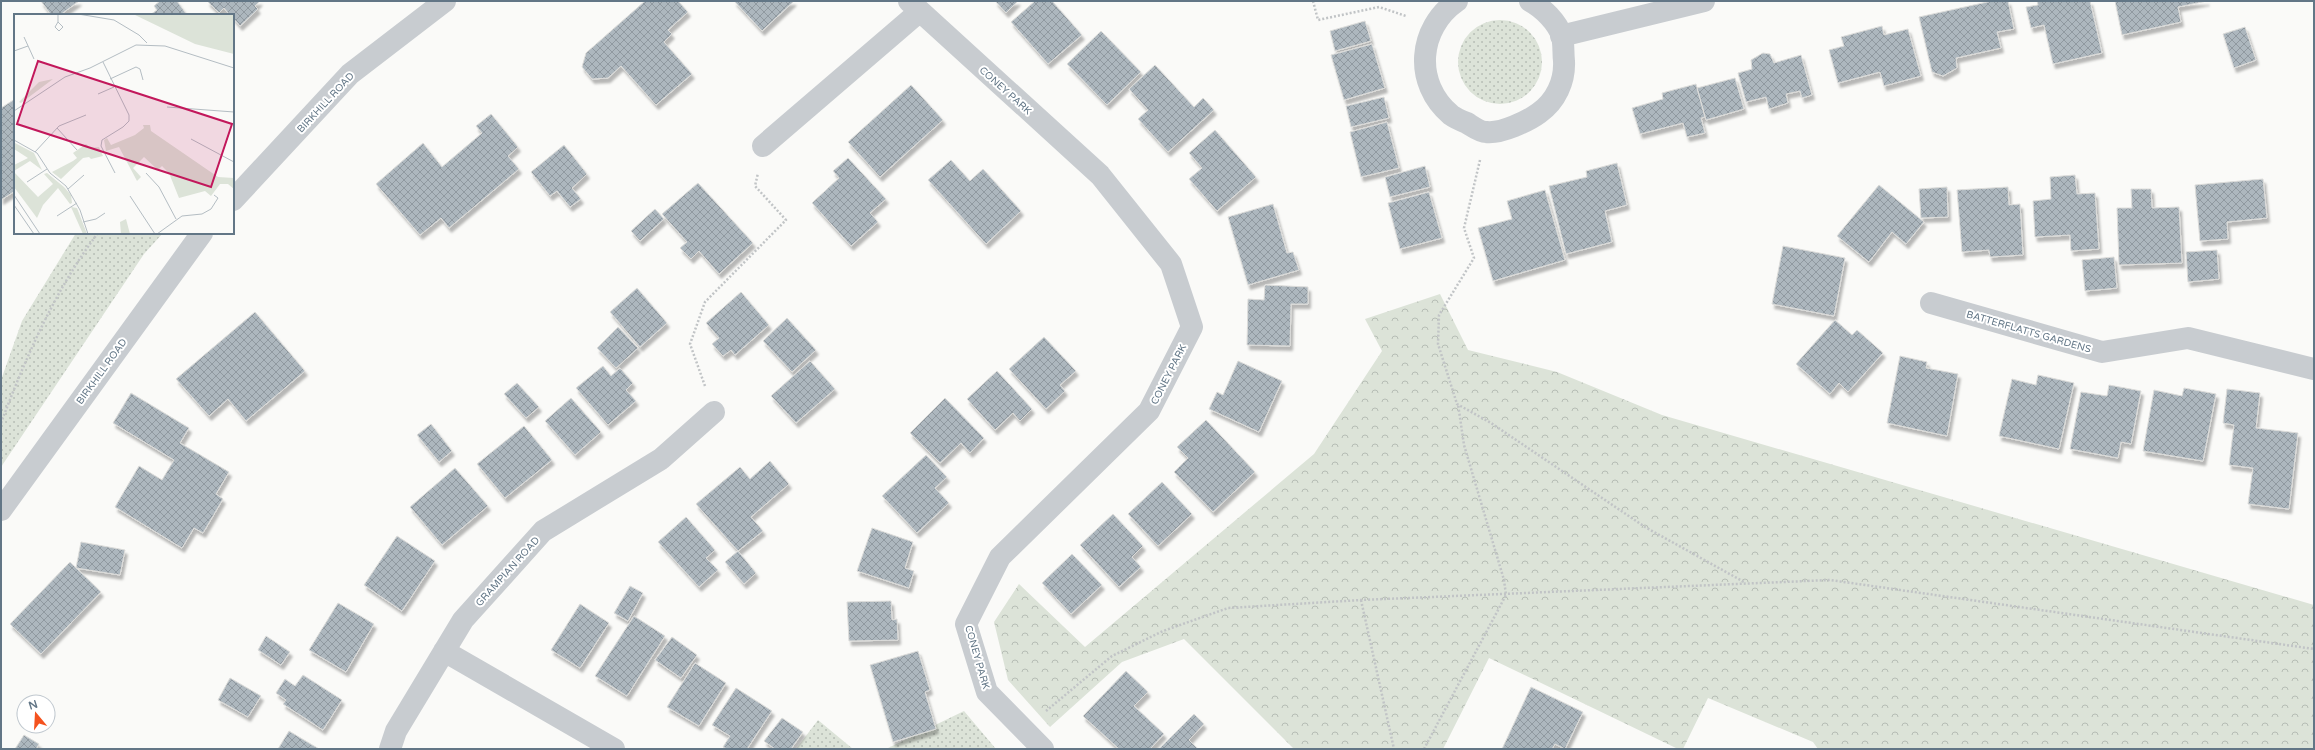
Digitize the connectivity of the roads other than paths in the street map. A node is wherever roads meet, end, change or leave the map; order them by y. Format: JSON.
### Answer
{"nodes":[{"id":1,"x":445,"y":1,"type":"edge"},
{"id":2,"x":1457,"y":1,"type":"edge"},
{"id":3,"x":1530,"y":1,"type":"edge"},
{"id":4,"x":1704,"y":1,"type":"edge"},
{"id":5,"x":914,"y":6,"type":"edge"},
{"id":6,"x":1562,"y":36,"type":"junction"},
{"id":7,"x":763,"y":146,"type":"road end"},
{"id":8,"x":234,"y":199,"type":"edge"},
{"id":9,"x":201,"y":234,"type":"edge"},
{"id":10,"x":1931,"y":303,"type":"dead end"},
{"id":11,"x":2314,"y":369,"type":"edge"},
{"id":12,"x":714,"y":412,"type":"road end"},
{"id":13,"x":1,"y":510,"type":"edge"},
{"id":14,"x":444,"y":652,"type":"junction"},
{"id":15,"x":390,"y":749,"type":"edge"},
{"id":16,"x":614,"y":749,"type":"edge"},
{"id":17,"x":1043,"y":749,"type":"edge"}],
"edges":[{"from":1,"to":8,"type":"street","name":"BIRKHILL ROAD"},
{"from":2,"to":6,"type":"street"},
{"from":3,"to":6,"type":"street"},
{"from":4,"to":6,"type":"street"},
{"from":5,"to":7,"type":"street","name":"CONEY PARK"},
{"from":5,"to":17,"type":"street","name":"CONEY PARK"},
{"from":9,"to":13,"type":"street","name":"BIRKHILL ROAD"},
{"from":10,"to":11,"type":"street","name":"BATTERFLATTS GARDENS"},
{"from":12,"to":14,"type":"street","name":"GRAMPIAN ROAD"},
{"from":14,"to":15,"type":"street","name":"GRAMPIAN ROAD"},
{"from":14,"to":16,"type":"street"}]}
